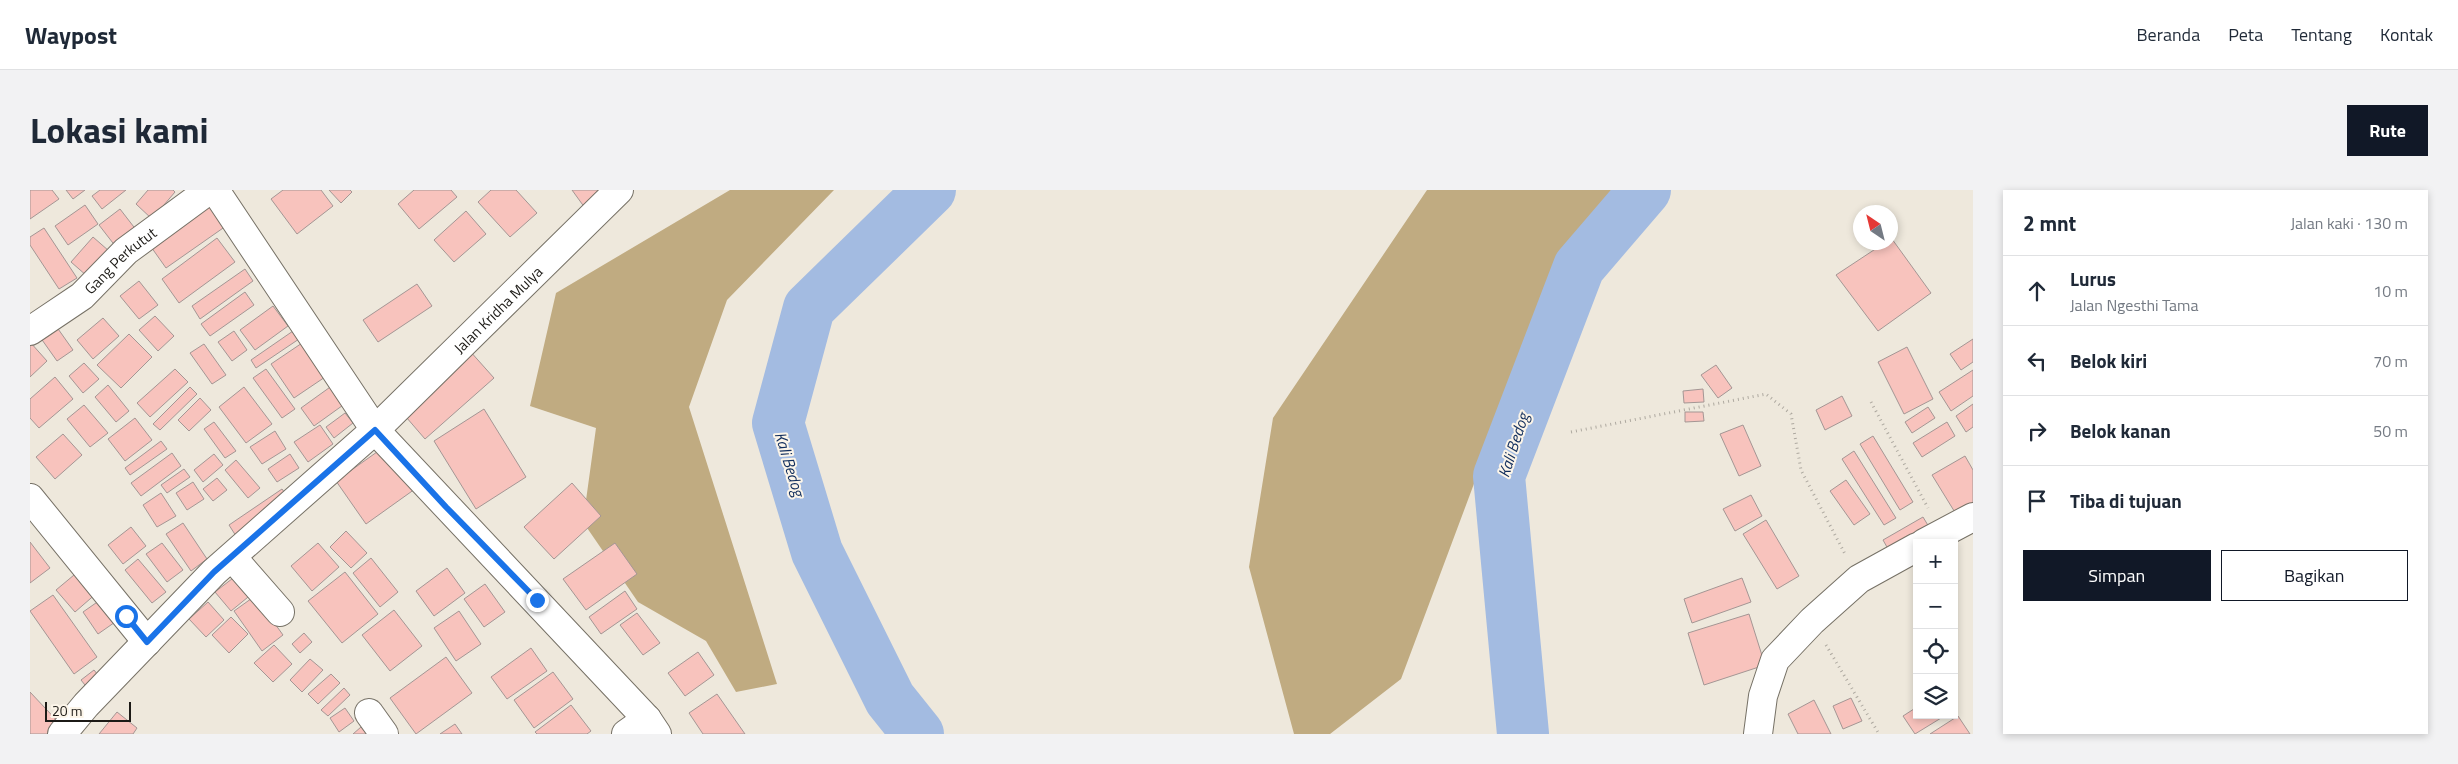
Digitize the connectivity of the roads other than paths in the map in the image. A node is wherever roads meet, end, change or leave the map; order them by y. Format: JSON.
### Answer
{"nodes":[{"id":1,"x":209,"y":190,"type":"edge"},
{"id":2,"x":215,"y":190,"type":"edge"},
{"id":3,"x":619,"y":190,"type":"edge"},
{"id":4,"x":30,"y":331,"type":"edge"},
{"id":5,"x":375,"y":430,"type":"junction"},
{"id":6,"x":30,"y":498,"type":"edge"},
{"id":7,"x":1973,"y":517,"type":"edge"},
{"id":8,"x":38,"y":525,"type":"edge"},
{"id":9,"x":1933,"y":538,"type":"edge"},
{"id":10,"x":1913,"y":549,"type":"edge"},
{"id":11,"x":232,"y":557,"type":"junction"},
{"id":12,"x":280,"y":612,"type":"dead end"},
{"id":13,"x":147,"y":642,"type":"junction"},
{"id":14,"x":644,"y":729,"type":"edge"},
{"id":15,"x":62,"y":734,"type":"edge"},
{"id":16,"x":1758,"y":734,"type":"edge"}],
"edges":[{"from":1,"to":4,"type":"street","name":"Gang Perkutut"},
{"from":2,"to":5,"type":"street"},
{"from":3,"to":5,"type":"street","name":"Jalan Kridha Mulya"},
{"from":5,"to":11,"type":"street","name":"Jalan Kridha Mulya"},
{"from":5,"to":14,"type":"street"},
{"from":6,"to":8,"type":"street"},
{"from":7,"to":9,"type":"street"},
{"from":8,"to":13,"type":"street"},
{"from":10,"to":16,"type":"street"},
{"from":11,"to":12,"type":"street"},
{"from":11,"to":13,"type":"street","name":"Jalan Kridha Mulya"},
{"from":13,"to":15,"type":"street","name":"Jalan Kridha Mulya"}]}
